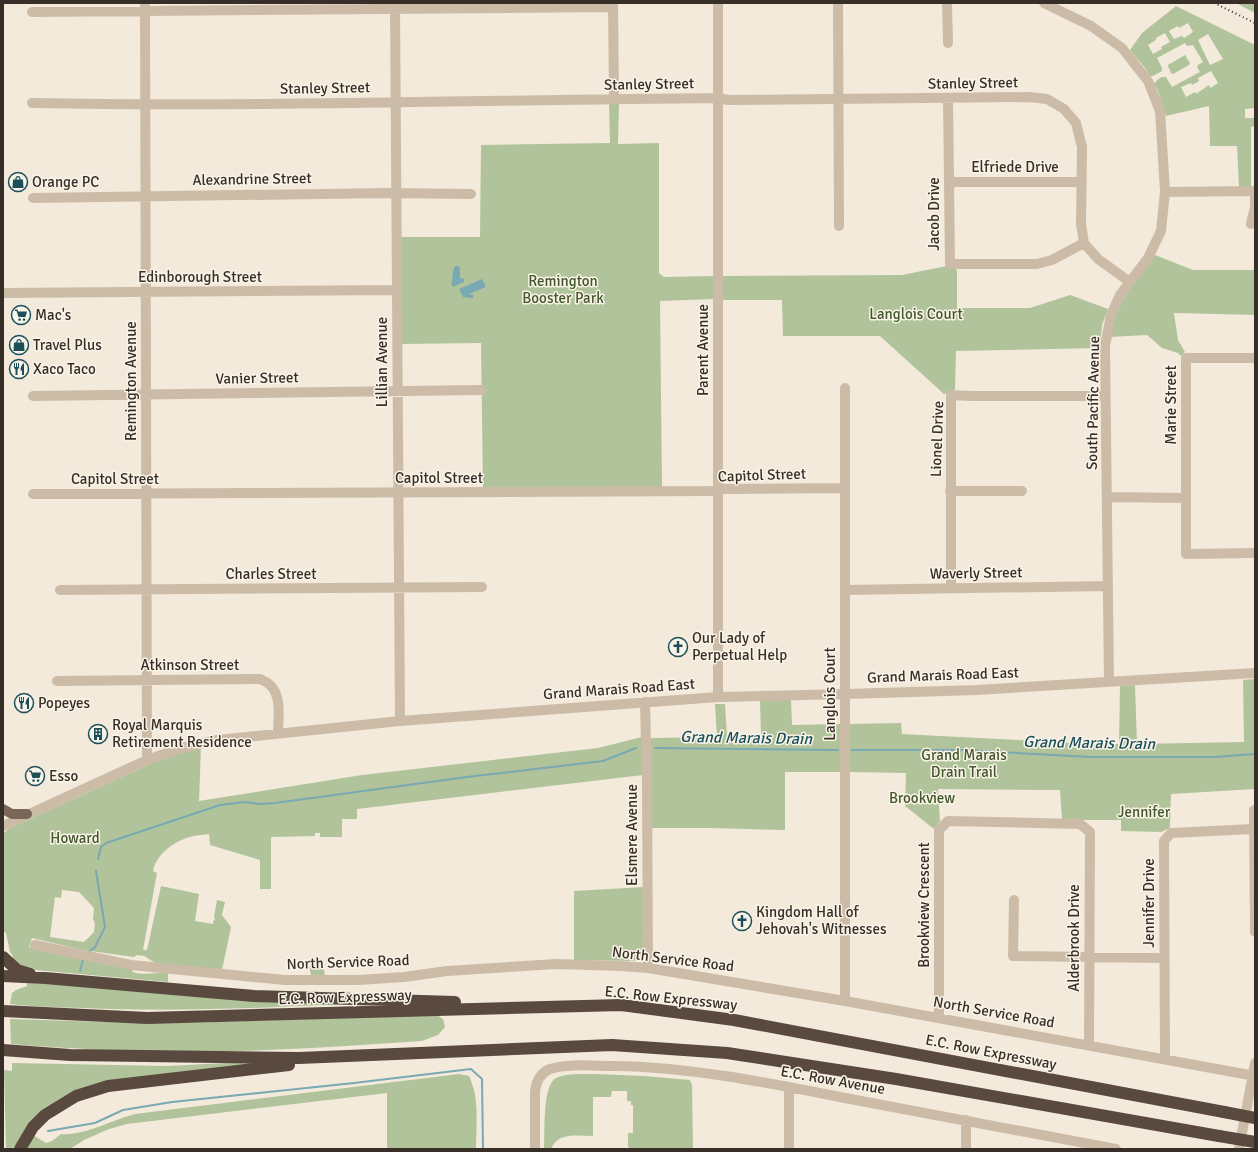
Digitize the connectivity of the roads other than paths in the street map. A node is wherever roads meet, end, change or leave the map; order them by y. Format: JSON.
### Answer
{"nodes":[{"id":1,"x":718,"y":3,"type":"edge"},
{"id":2,"x":838,"y":3,"type":"edge"},
{"id":3,"x":947,"y":3,"type":"edge"},
{"id":4,"x":1044,"y":3,"type":"edge"},
{"id":5,"x":613,"y":5,"type":"edge"},
{"id":6,"x":395,"y":6,"type":"edge"},
{"id":7,"x":145,"y":7,"type":"edge"},
{"id":8,"x":32,"y":12,"type":"dead end"},
{"id":9,"x":948,"y":43,"type":"dead end"},
{"id":10,"x":718,"y":98,"type":"junction"},
{"id":11,"x":838,"y":98,"type":"junction"},
{"id":12,"x":948,"y":98,"type":"junction"},
{"id":13,"x":614,"y":99,"type":"junction"},
{"id":14,"x":396,"y":102,"type":"junction"},
{"id":15,"x":32,"y":103,"type":"dead end"},
{"id":16,"x":145,"y":105,"type":"junction"},
{"id":17,"x":949,"y":182,"type":"junction"},
{"id":18,"x":1082,"y":182,"type":"junction"},
{"id":19,"x":1255,"y":191,"type":"edge"},
{"id":20,"x":1165,"y":192,"type":"junction"},
{"id":21,"x":396,"y":193,"type":"junction"},
{"id":22,"x":471,"y":194,"type":"dead end"},
{"id":23,"x":145,"y":196,"type":"junction"},
{"id":24,"x":33,"y":198,"type":"dead end"},
{"id":25,"x":1252,"y":224,"type":"dead end"},
{"id":26,"x":839,"y":226,"type":"dead end"},
{"id":27,"x":1084,"y":243,"type":"junction"},
{"id":28,"x":1130,"y":282,"type":"junction"},
{"id":29,"x":397,"y":290,"type":"junction"},
{"id":30,"x":145,"y":292,"type":"junction"},
{"id":31,"x":3,"y":293,"type":"edge"},
{"id":32,"x":1255,"y":358,"type":"edge"},
{"id":33,"x":845,"y":388,"type":"dead end"},
{"id":34,"x":481,"y":390,"type":"dead end"},
{"id":35,"x":398,"y":392,"type":"junction"},
{"id":36,"x":146,"y":395,"type":"junction"},
{"id":37,"x":33,"y":396,"type":"dead end"},
{"id":38,"x":1105,"y":396,"type":"junction"},
{"id":39,"x":845,"y":488,"type":"junction"},
{"id":40,"x":718,"y":490,"type":"junction"},
{"id":41,"x":950,"y":491,"type":"junction"},
{"id":42,"x":1022,"y":491,"type":"dead end"},
{"id":43,"x":398,"y":493,"type":"junction"},
{"id":44,"x":33,"y":494,"type":"dead end"},
{"id":45,"x":146,"y":494,"type":"junction"},
{"id":46,"x":1107,"y":497,"type":"junction"},
{"id":47,"x":1186,"y":498,"type":"junction"},
{"id":48,"x":1255,"y":553,"type":"edge"},
{"id":49,"x":1108,"y":586,"type":"junction"},
{"id":50,"x":482,"y":587,"type":"dead end"},
{"id":51,"x":399,"y":588,"type":"junction"},
{"id":52,"x":951,"y":588,"type":"junction"},
{"id":53,"x":146,"y":589,"type":"junction"},
{"id":54,"x":60,"y":590,"type":"dead end"},
{"id":55,"x":845,"y":590,"type":"junction"},
{"id":56,"x":1255,"y":673,"type":"edge"},
{"id":57,"x":57,"y":680,"type":"dead end"},
{"id":58,"x":146,"y":680,"type":"junction"},
{"id":59,"x":1109,"y":682,"type":"junction"},
{"id":60,"x":846,"y":694,"type":"junction"},
{"id":61,"x":718,"y":697,"type":"junction"},
{"id":62,"x":645,"y":702,"type":"junction"},
{"id":63,"x":400,"y":721,"type":"junction"},
{"id":64,"x":278,"y":734,"type":"junction"},
{"id":65,"x":147,"y":760,"type":"junction"},
{"id":66,"x":3,"y":810,"type":"edge"},
{"id":67,"x":1254,"y":810,"type":"dead end"},
{"id":68,"x":27,"y":814,"type":"junction"},
{"id":69,"x":3,"y":826,"type":"edge"},
{"id":70,"x":1253,"y":830,"type":"junction"},
{"id":71,"x":1090,"y":832,"type":"joint"},
{"id":72,"x":1014,"y":900,"type":"dead end"},
{"id":73,"x":1255,"y":920,"type":"edge"},
{"id":74,"x":1255,"y":932,"type":"edge"},
{"id":75,"x":35,"y":945,"type":"dead end"},
{"id":76,"x":3,"y":957,"type":"edge"},
{"id":77,"x":1089,"y":957,"type":"junction"},
{"id":78,"x":1164,"y":958,"type":"junction"},
{"id":79,"x":648,"y":968,"type":"junction"},
{"id":80,"x":3,"y":976,"type":"edge"},
{"id":81,"x":45,"y":978,"type":"junction"},
{"id":82,"x":845,"y":1001,"type":"junction"},
{"id":83,"x":621,"y":1006,"type":"junction"},
{"id":84,"x":3,"y":1011,"type":"edge"},
{"id":85,"x":939,"y":1018,"type":"junction"},
{"id":86,"x":1089,"y":1045,"type":"junction"},
{"id":87,"x":3,"y":1050,"type":"edge"},
{"id":88,"x":384,"y":1054,"type":"junction"},
{"id":89,"x":20,"y":1055,"type":"junction"},
{"id":90,"x":3,"y":1057,"type":"edge"},
{"id":91,"x":1165,"y":1059,"type":"junction"},
{"id":92,"x":1255,"y":1062,"type":"edge"},
{"id":93,"x":1254,"y":1075,"type":"edge"},
{"id":94,"x":789,"y":1087,"type":"junction"},
{"id":95,"x":1255,"y":1118,"type":"edge"},
{"id":96,"x":966,"y":1120,"type":"junction"},
{"id":97,"x":1255,"y":1142,"type":"edge"},
{"id":98,"x":1070,"y":1145,"type":"edge"},
{"id":99,"x":20,"y":1149,"type":"edge"},
{"id":100,"x":536,"y":1149,"type":"edge"},
{"id":101,"x":789,"y":1149,"type":"edge"},
{"id":102,"x":966,"y":1149,"type":"edge"},
{"id":103,"x":1116,"y":1149,"type":"edge"},
{"id":104,"x":1239,"y":1149,"type":"edge"}],
"edges":[{"from":1,"to":10,"type":"street","name":"Parent Avenue"},
{"from":2,"to":11,"type":"street"},
{"from":3,"to":9,"type":"street"},
{"from":4,"to":20,"type":"street","name":"South Pacific Avenue"},
{"from":5,"to":6,"type":"street"},
{"from":5,"to":13,"type":"street"},
{"from":6,"to":7,"type":"street"},
{"from":6,"to":14,"type":"street","name":"Lillian Avenue"},
{"from":7,"to":8,"type":"street"},
{"from":7,"to":16,"type":"street","name":"Remington Avenue"},
{"from":10,"to":11,"type":"street","name":"Stanley Street"},
{"from":10,"to":13,"type":"street","name":"Stanley Street"},
{"from":10,"to":40,"type":"street","name":"Parent Avenue"},
{"from":11,"to":12,"type":"street","name":"Stanley Street"},
{"from":11,"to":26,"type":"street"},
{"from":12,"to":17,"type":"street","name":"Jacob Drive"},
{"from":12,"to":18,"type":"street","name":"Stanley Street"},
{"from":13,"to":14,"type":"street","name":"Stanley Street"},
{"from":14,"to":16,"type":"street","name":"Stanley Street"},
{"from":14,"to":21,"type":"street","name":"Lillian Avenue"},
{"from":15,"to":16,"type":"street","name":"Stanley Street"},
{"from":16,"to":23,"type":"street","name":"Remington Avenue"},
{"from":17,"to":18,"type":"street","name":"Elfriede Drive"},
{"from":17,"to":27,"type":"street","name":"Jacob Drive"},
{"from":18,"to":27,"type":"street","name":"Stanley Street"},
{"from":19,"to":20,"type":"street"},
{"from":19,"to":25,"type":"street"},
{"from":20,"to":28,"type":"street","name":"South Pacific Avenue"},
{"from":21,"to":22,"type":"street","name":"Alexandrine Street"},
{"from":21,"to":23,"type":"street","name":"Alexandrine Street"},
{"from":21,"to":29,"type":"street","name":"Lillian Avenue"},
{"from":23,"to":24,"type":"street","name":"Alexandrine Street"},
{"from":23,"to":30,"type":"street","name":"Remington Avenue"},
{"from":27,"to":28,"type":"street"},
{"from":28,"to":38,"type":"street","name":"South Pacific Avenue"},
{"from":29,"to":30,"type":"street","name":"Edinborough Street"},
{"from":29,"to":35,"type":"street","name":"Lillian Avenue"},
{"from":30,"to":31,"type":"street","name":"Edinborough Street"},
{"from":30,"to":36,"type":"street","name":"Remington Avenue"},
{"from":32,"to":47,"type":"street","name":"Marie Street"},
{"from":33,"to":39,"type":"street","name":"Langlois Court"},
{"from":34,"to":35,"type":"street","name":"Vanier Street"},
{"from":35,"to":36,"type":"street","name":"Vanier Street"},
{"from":35,"to":43,"type":"street","name":"Lillian Avenue"},
{"from":36,"to":37,"type":"street","name":"Vanier Street"},
{"from":36,"to":45,"type":"street","name":"Remington Avenue"},
{"from":38,"to":41,"type":"street","name":"Lionel Drive"},
{"from":38,"to":46,"type":"street","name":"South Pacific Avenue"},
{"from":39,"to":40,"type":"street","name":"Capitol Street"},
{"from":39,"to":55,"type":"street","name":"Langlois Court"},
{"from":40,"to":43,"type":"street","name":"Capitol Street"},
{"from":40,"to":61,"type":"street","name":"Parent Avenue"},
{"from":41,"to":42,"type":"street"},
{"from":41,"to":52,"type":"street","name":"Lionel Drive"},
{"from":43,"to":45,"type":"street","name":"Capitol Street"},
{"from":43,"to":51,"type":"street","name":"Lillian Avenue"},
{"from":44,"to":45,"type":"street","name":"Capitol Street"},
{"from":45,"to":53,"type":"street","name":"Remington Avenue"},
{"from":46,"to":47,"type":"street"},
{"from":46,"to":49,"type":"street","name":"South Pacific Avenue"},
{"from":47,"to":48,"type":"street"},
{"from":49,"to":52,"type":"street","name":"Waverly Street"},
{"from":49,"to":59,"type":"street","name":"South Pacific Avenue"},
{"from":50,"to":51,"type":"street","name":"Charles Street"},
{"from":51,"to":53,"type":"street","name":"Charles Street"},
{"from":51,"to":63,"type":"street","name":"Lillian Avenue"},
{"from":52,"to":55,"type":"street","name":"Waverly Street"},
{"from":53,"to":54,"type":"street","name":"Charles Street"},
{"from":53,"to":58,"type":"street","name":"Remington Avenue"},
{"from":55,"to":60,"type":"street","name":"Langlois Court"},
{"from":56,"to":59,"type":"street","name":"Grand Marais Road East"},
{"from":57,"to":58,"type":"street","name":"Atkinson Street"},
{"from":58,"to":64,"type":"street","name":"Atkinson Street"},
{"from":58,"to":65,"type":"street","name":"Remington Avenue"},
{"from":59,"to":60,"type":"street","name":"Grand Marais Road East"},
{"from":60,"to":61,"type":"street","name":"Grand Marais Road East"},
{"from":60,"to":82,"type":"street","name":"Langlois Court"},
{"from":61,"to":62,"type":"street","name":"Grand Marais Road East"},
{"from":62,"to":63,"type":"street","name":"Grand Marais Road East"},
{"from":62,"to":79,"type":"street","name":"Elsmere Avenue"},
{"from":63,"to":64,"type":"street","name":"Grand Marais Road East"},
{"from":64,"to":65,"type":"street","name":"Grand Marais Road East"},
{"from":65,"to":68,"type":"street","name":"Grand Marais Road East"},
{"from":66,"to":68,"type":"main road"},
{"from":67,"to":70,"type":"street"},
{"from":68,"to":69,"type":"street","name":"Grand Marais Road East"},
{"from":70,"to":73,"type":"street"},
{"from":70,"to":78,"type":"street","name":"Jennifer Drive"},
{"from":71,"to":77,"type":"street","name":"Alderbrook Drive"},
{"from":71,"to":85,"type":"street","name":"Brookview Crescent"},
{"from":72,"to":77,"type":"street"},
{"from":73,"to":74,"type":"street"},
{"from":75,"to":79,"type":"street","name":"North Service Road"},
{"from":76,"to":81,"type":"highway"},
{"from":77,"to":78,"type":"street"},
{"from":77,"to":86,"type":"street","name":"Alderbrook Drive"},
{"from":78,"to":91,"type":"street","name":"Jennifer Drive"},
{"from":79,"to":82,"type":"street","name":"North Service Road"},
{"from":80,"to":81,"type":"highway"},
{"from":81,"to":83,"type":"highway"},
{"from":82,"to":85,"type":"street","name":"North Service Road"},
{"from":83,"to":84,"type":"highway","name":"E.C. Row Expressway"},
{"from":83,"to":95,"type":"highway","name":"E.C. Row Expressway","bridge":true},
{"from":85,"to":86,"type":"street","name":"North Service Road"},
{"from":86,"to":91,"type":"street","name":"North Service Road"},
{"from":87,"to":89,"type":"highway"},
{"from":88,"to":89,"type":"highway"},
{"from":88,"to":97,"type":"highway","bridge":true},
{"from":88,"to":99,"type":"highway"},
{"from":89,"to":90,"type":"highway"},
{"from":91,"to":93,"type":"street","name":"North Service Road"},
{"from":92,"to":93,"type":"street"},
{"from":93,"to":104,"type":"street"},
{"from":94,"to":96,"type":"street","name":"E.C. Row Avenue"},
{"from":94,"to":100,"type":"street","name":"E.C. Row Avenue"},
{"from":94,"to":101,"type":"street"},
{"from":96,"to":98,"type":"street","name":"E.C. Row Avenue"},
{"from":96,"to":102,"type":"street"},
{"from":98,"to":103,"type":"street","name":"E.C. Row Avenue"}]}
